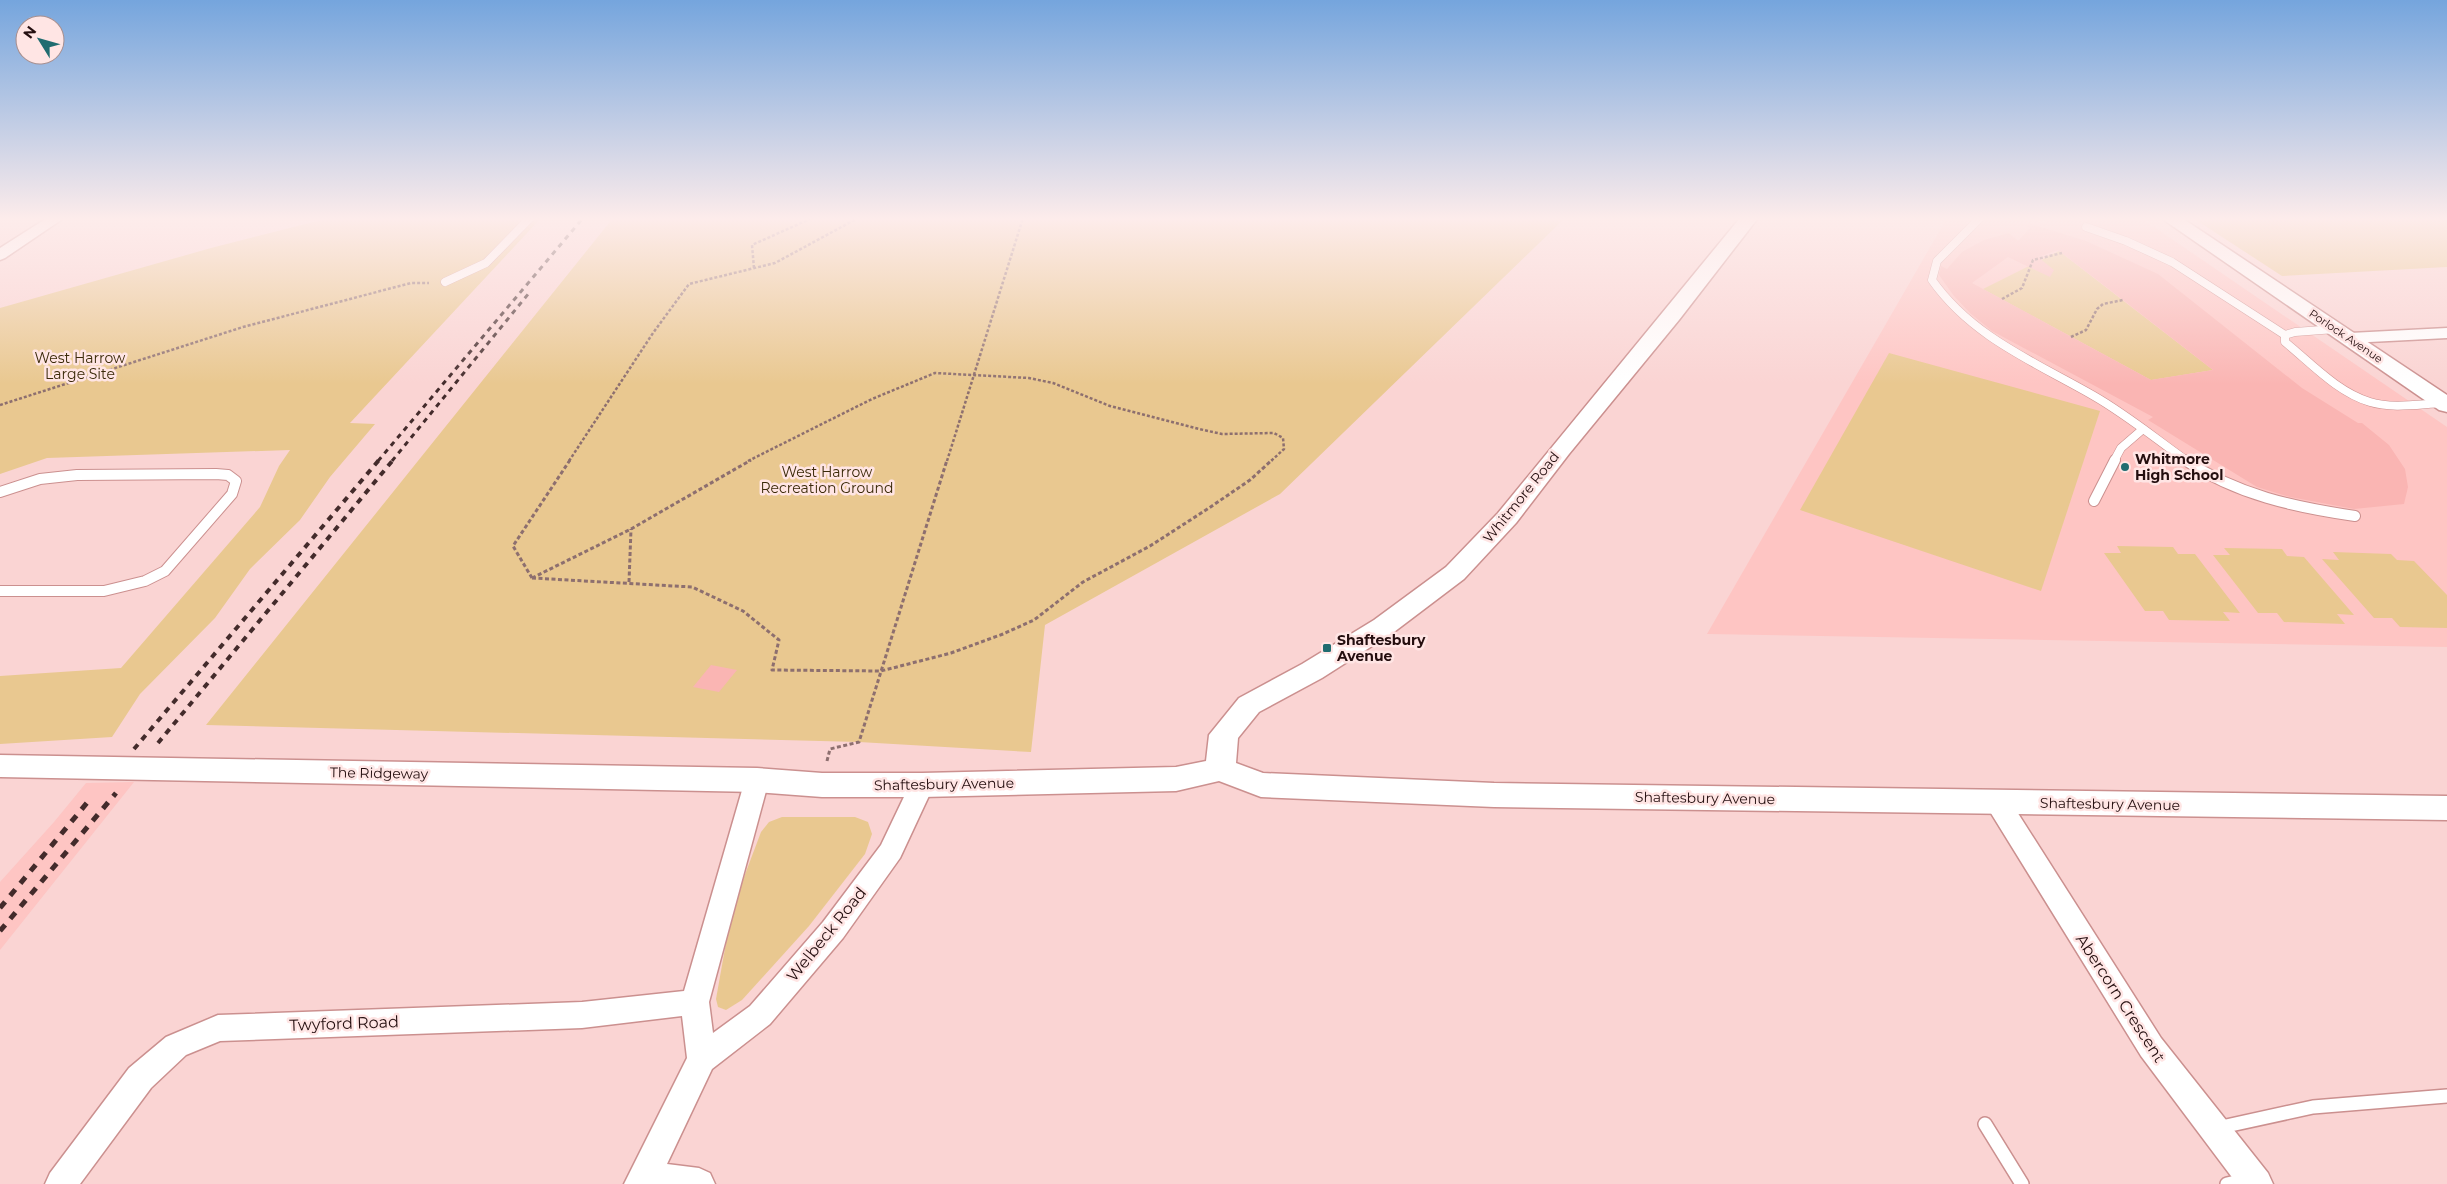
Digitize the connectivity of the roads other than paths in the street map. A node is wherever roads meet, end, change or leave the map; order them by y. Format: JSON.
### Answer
{"nodes":[{"id":1,"x":464,"y":273,"type":"edge"},
{"id":2,"x":1706,"y":273,"type":"edge"},
{"id":3,"x":1934,"y":273,"type":"edge"},
{"id":4,"x":2189,"y":273,"type":"edge"},
{"id":5,"x":2253,"y":273,"type":"edge"},
{"id":6,"x":445,"y":282,"type":"road end"},
{"id":7,"x":2343,"y":333,"type":"junction"},
{"id":8,"x":2447,"y":333,"type":"edge"},
{"id":9,"x":2285,"y":335,"type":"junction"},
{"id":10,"x":2445,"y":404,"type":"edge"},
{"id":11,"x":2143,"y":429,"type":"junction"},
{"id":12,"x":0,"y":492,"type":"edge"},
{"id":13,"x":2094,"y":501,"type":"dead end"},
{"id":14,"x":2355,"y":516,"type":"dead end"},
{"id":15,"x":0,"y":591,"type":"edge"},
{"id":16,"x":0,"y":766,"type":"edge"},
{"id":17,"x":1220,"y":769,"type":"junction"},
{"id":18,"x":757,"y":780,"type":"junction"},
{"id":19,"x":922,"y":785,"type":"junction"},
{"id":20,"x":1998,"y":803,"type":"junction"},
{"id":21,"x":2447,"y":808,"type":"edge"},
{"id":22,"x":695,"y":1002,"type":"junction"},
{"id":23,"x":702,"y":1059,"type":"junction"},
{"id":24,"x":2447,"y":1096,"type":"edge"},
{"id":25,"x":1985,"y":1124,"type":"dead end"},
{"id":26,"x":2214,"y":1128,"type":"junction"},
{"id":27,"x":642,"y":1180,"type":"edge"},
{"id":28,"x":2246,"y":1182,"type":"edge"},
{"id":29,"x":61,"y":1184,"type":"edge"},
{"id":30,"x":698,"y":1184,"type":"edge"},
{"id":31,"x":2022,"y":1184,"type":"edge"}],
"edges":[{"from":1,"to":6,"type":"lane"},
{"from":2,"to":17,"type":"street","name":"Whitmore Road"},
{"from":3,"to":11,"type":"lane"},
{"from":4,"to":9,"type":"lane"},
{"from":5,"to":7,"type":"street","name":"Porlock Avenue"},
{"from":7,"to":8,"type":"street"},
{"from":7,"to":9,"type":"lane"},
{"from":7,"to":10,"type":"street","name":"Porlock Avenue"},
{"from":9,"to":10,"type":"lane"},
{"from":11,"to":13,"type":"lane"},
{"from":11,"to":14,"type":"lane"},
{"from":12,"to":15,"type":"lane"},
{"from":16,"to":18,"type":"street","name":"The Ridgeway"},
{"from":17,"to":19,"type":"street","name":"Shaftesbury Avenue"},
{"from":17,"to":20,"type":"street","name":"Shaftesbury Avenue"},
{"from":18,"to":19,"type":"street","name":"Shaftesbury Avenue"},
{"from":18,"to":22,"type":"street"},
{"from":19,"to":23,"type":"street","name":"Welbeck Road"},
{"from":20,"to":21,"type":"street","name":"Shaftesbury Avenue"},
{"from":20,"to":26,"type":"street","name":"Abercorn Crescent"},
{"from":22,"to":23,"type":"street"},
{"from":22,"to":29,"type":"street","name":"Twyford Road"},
{"from":23,"to":27,"type":"street","name":"Welbeck Road"},
{"from":24,"to":26,"type":"lane"},
{"from":25,"to":31,"type":"lane"},
{"from":26,"to":28,"type":"street","name":"Abercorn Crescent"},
{"from":27,"to":30,"type":"street"}]}
